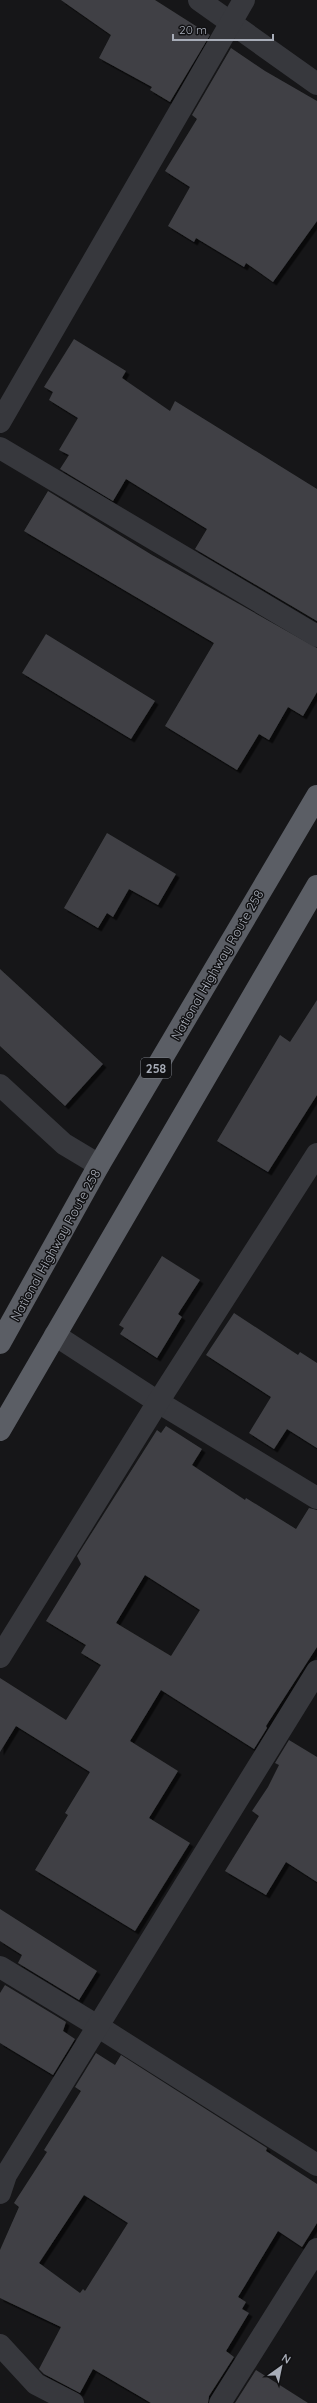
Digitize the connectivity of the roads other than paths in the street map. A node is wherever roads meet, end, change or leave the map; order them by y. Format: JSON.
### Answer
{"nodes":[{"id":1,"x":200,"y":0,"type":"edge"},
{"id":2,"x":244,"y":0,"type":"edge"},
{"id":3,"x":230,"y":23,"type":"junction"},
{"id":4,"x":317,"y":84,"type":"edge"},
{"id":5,"x":0,"y":422,"type":"edge"},
{"id":6,"x":0,"y":448,"type":"edge"},
{"id":7,"x":317,"y":636,"type":"edge"},
{"id":8,"x":317,"y":796,"type":"edge"},
{"id":9,"x":317,"y":886,"type":"edge"},
{"id":10,"x":0,"y":1085,"type":"edge"},
{"id":11,"x":317,"y":1154,"type":"edge"},
{"id":12,"x":99,"y":1165,"type":"junction"},
{"id":13,"x":55,"y":1335,"type":"junction"},
{"id":14,"x":0,"y":1344,"type":"edge"},
{"id":15,"x":158,"y":1402,"type":"junction"},
{"id":16,"x":0,"y":1430,"type":"edge"},
{"id":17,"x":317,"y":1498,"type":"edge"},
{"id":18,"x":0,"y":1657,"type":"edge"},
{"id":19,"x":317,"y":1671,"type":"edge"},
{"id":20,"x":0,"y":1967,"type":"edge"},
{"id":21,"x":99,"y":2027,"type":"junction"},
{"id":22,"x":317,"y":2165,"type":"edge"},
{"id":23,"x":0,"y":2193,"type":"edge"},
{"id":24,"x":317,"y":2249,"type":"edge"},
{"id":25,"x":0,"y":2345,"type":"edge"},
{"id":26,"x":73,"y":2403,"type":"edge"},
{"id":27,"x":220,"y":2403,"type":"edge"}],
"edges":[{"from":1,"to":3,"type":"street"},
{"from":2,"to":3,"type":"street"},
{"from":3,"to":4,"type":"street"},
{"from":3,"to":5,"type":"street"},
{"from":6,"to":7,"type":"street"},
{"from":8,"to":12,"type":"highway","name":"National Highway Route 258","number":"258"},
{"from":9,"to":13,"type":"highway"},
{"from":10,"to":12,"type":"street"},
{"from":11,"to":15,"type":"street"},
{"from":12,"to":14,"type":"highway","name":"National Highway Route 258","number":"258"},
{"from":13,"to":15,"type":"street"},
{"from":13,"to":16,"type":"highway"},
{"from":15,"to":17,"type":"street"},
{"from":15,"to":18,"type":"street"},
{"from":19,"to":21,"type":"street"},
{"from":20,"to":21,"type":"street"},
{"from":21,"to":22,"type":"street"},
{"from":21,"to":23,"type":"street"},
{"from":24,"to":27,"type":"street"},
{"from":25,"to":26,"type":"street"}]}
